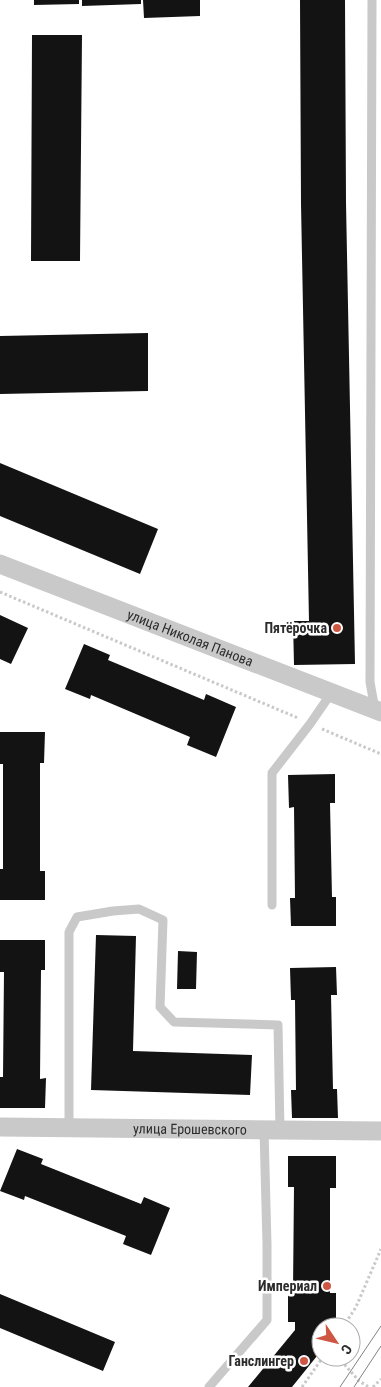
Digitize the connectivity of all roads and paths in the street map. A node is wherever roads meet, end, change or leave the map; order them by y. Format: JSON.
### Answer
{"nodes":[{"id":1,"x":372,"y":0,"type":"edge"},
{"id":2,"x":0,"y":564,"type":"edge"},
{"id":3,"x":0,"y":592,"type":"edge"},
{"id":4,"x":332,"y":692,"type":"junction"},
{"id":5,"x":378,"y":711,"type":"edge"},
{"id":6,"x":310,"y":724,"type":"junction"},
{"id":7,"x":381,"y":754,"type":"edge"},
{"id":8,"x":272,"y":905,"type":"dead end"},
{"id":9,"x":0,"y":1127,"type":"edge"},
{"id":10,"x":69,"y":1128,"type":"junction"},
{"id":11,"x":272,"y":1131,"type":"junction"},
{"id":12,"x":381,"y":1131,"type":"edge"},
{"id":13,"x":381,"y":1249,"type":"edge"},
{"id":14,"x":350,"y":1317,"type":"edge"},
{"id":15,"x":316,"y":1367,"type":"edge"},
{"id":16,"x":347,"y":1367,"type":"edge"},
{"id":17,"x":381,"y":1379,"type":"edge"},
{"id":18,"x":210,"y":1387,"type":"edge"},
{"id":19,"x":302,"y":1387,"type":"edge"},
{"id":20,"x":369,"y":1387,"type":"edge"},
{"id":21,"x":373,"y":1387,"type":"edge"}],
"edges":[{"from":1,"to":5,"type":"lane"},
{"from":2,"to":4,"type":"street","name":"улица Николая Панова"},
{"from":3,"to":6,"type":"path"},
{"from":4,"to":5,"type":"street","name":"улица Николая Панова"},
{"from":4,"to":6,"type":"lane"},
{"from":6,"to":7,"type":"path"},
{"from":6,"to":8,"type":"lane"},
{"from":9,"to":10,"type":"street","name":"улица Ерошевского"},
{"from":10,"to":11,"type":"street","name":"улица Ерошевского"},
{"from":10,"to":11,"type":"lane"},
{"from":11,"to":12,"type":"street","name":"улица Ерошевского"},
{"from":11,"to":18,"type":"lane"},
{"from":13,"to":14,"type":"path"},
{"from":15,"to":19,"type":"path"},
{"from":16,"to":20,"type":"path"},
{"from":17,"to":21,"type":"path"}]}
